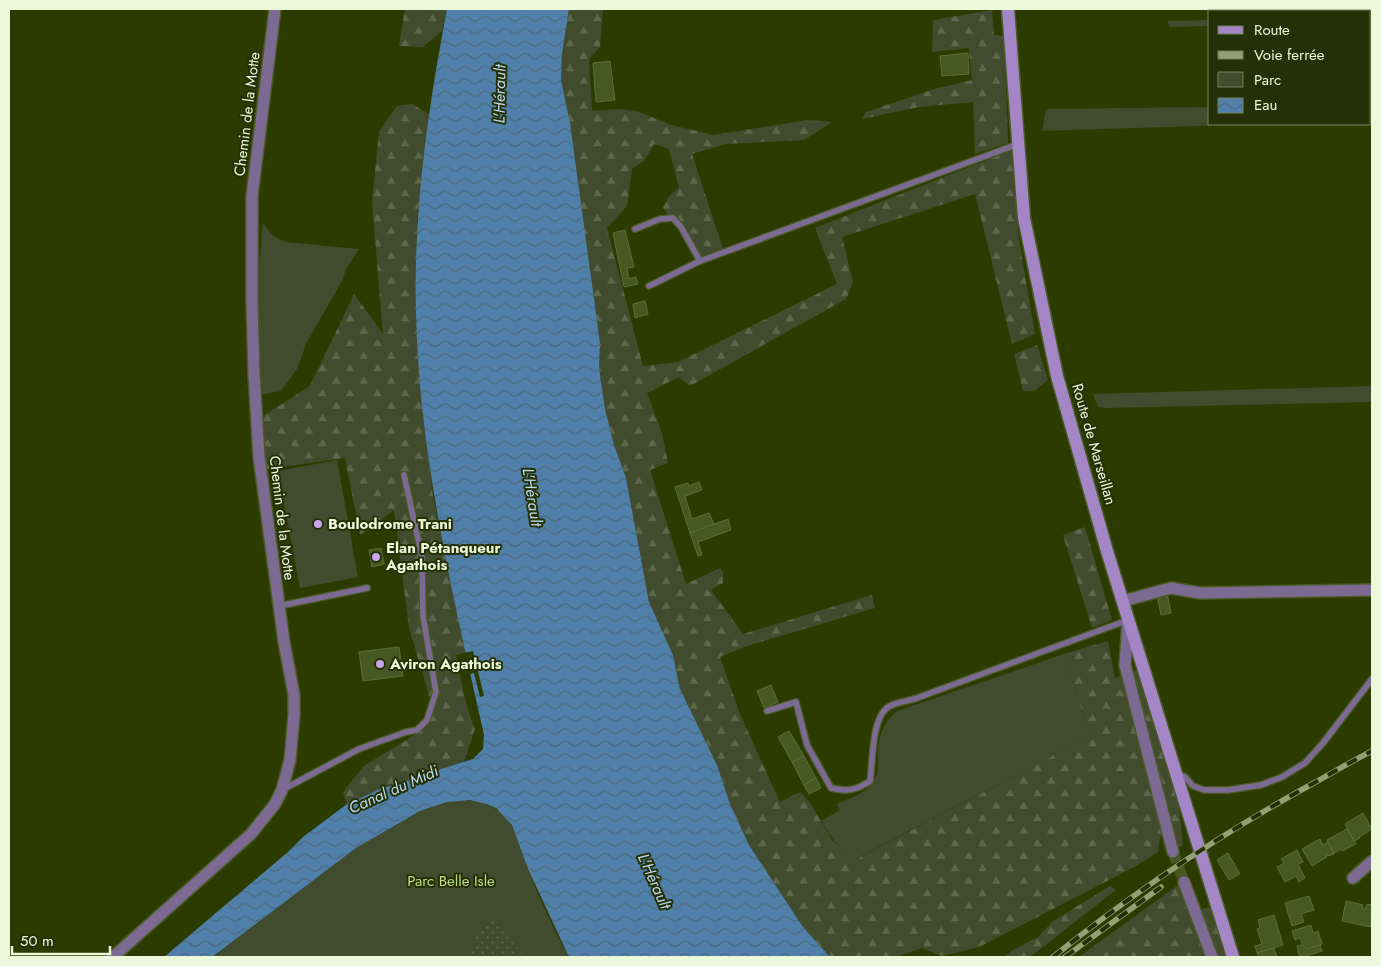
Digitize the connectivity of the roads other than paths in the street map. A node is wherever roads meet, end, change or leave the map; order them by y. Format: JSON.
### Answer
{"nodes":[{"id":1,"x":275,"y":9,"type":"edge"},
{"id":2,"x":1008,"y":9,"type":"edge"},
{"id":3,"x":1018,"y":144,"type":"junction"},
{"id":4,"x":635,"y":229,"type":"dead end"},
{"id":5,"x":700,"y":261,"type":"junction"},
{"id":6,"x":649,"y":286,"type":"dead end"},
{"id":7,"x":404,"y":475,"type":"dead end"},
{"id":8,"x":367,"y":588,"type":"dead end"},
{"id":9,"x":1372,"y":590,"type":"edge"},
{"id":10,"x":1123,"y":601,"type":"junction"},
{"id":11,"x":279,"y":606,"type":"junction"},
{"id":12,"x":1128,"y":620,"type":"junction"},
{"id":13,"x":1372,"y":679,"type":"edge"},
{"id":14,"x":767,"y":711,"type":"dead end"},
{"id":15,"x":1176,"y":774,"type":"junction"},
{"id":16,"x":282,"y":790,"type":"junction"},
{"id":17,"x":1172,"y":852,"type":"tunnel mouth"},
{"id":18,"x":1372,"y":861,"type":"edge"},
{"id":19,"x":1353,"y":878,"type":"dead end"},
{"id":20,"x":1184,"y":882,"type":"tunnel mouth"},
{"id":21,"x":113,"y":957,"type":"edge"},
{"id":22,"x":1212,"y":957,"type":"edge"},
{"id":23,"x":1233,"y":957,"type":"edge"}],
"edges":[{"from":1,"to":11,"type":"street","name":"Chemin de la Motte"},
{"from":2,"to":3,"type":"main road","name":"Route de Marseillan"},
{"from":3,"to":5,"type":"lane"},
{"from":3,"to":10,"type":"main road","name":"Route de Marseillan"},
{"from":4,"to":5,"type":"lane"},
{"from":5,"to":6,"type":"lane"},
{"from":7,"to":16,"type":"lane"},
{"from":8,"to":11,"type":"lane"},
{"from":9,"to":10,"type":"street"},
{"from":10,"to":12,"type":"main road","name":"Route de Marseillan"},
{"from":11,"to":16,"type":"street","name":"Chemin de la Motte"},
{"from":12,"to":14,"type":"lane"},
{"from":12,"to":15,"type":"main road","name":"Route de Marseillan"},
{"from":12,"to":17,"type":"street"},
{"from":13,"to":15,"type":"lane"},
{"from":15,"to":23,"type":"main road","name":"Route de Marseillan"},
{"from":16,"to":21,"type":"street","name":"Chemin de la Motte"},
{"from":18,"to":19,"type":"street"},
{"from":20,"to":22,"type":"street"}]}
